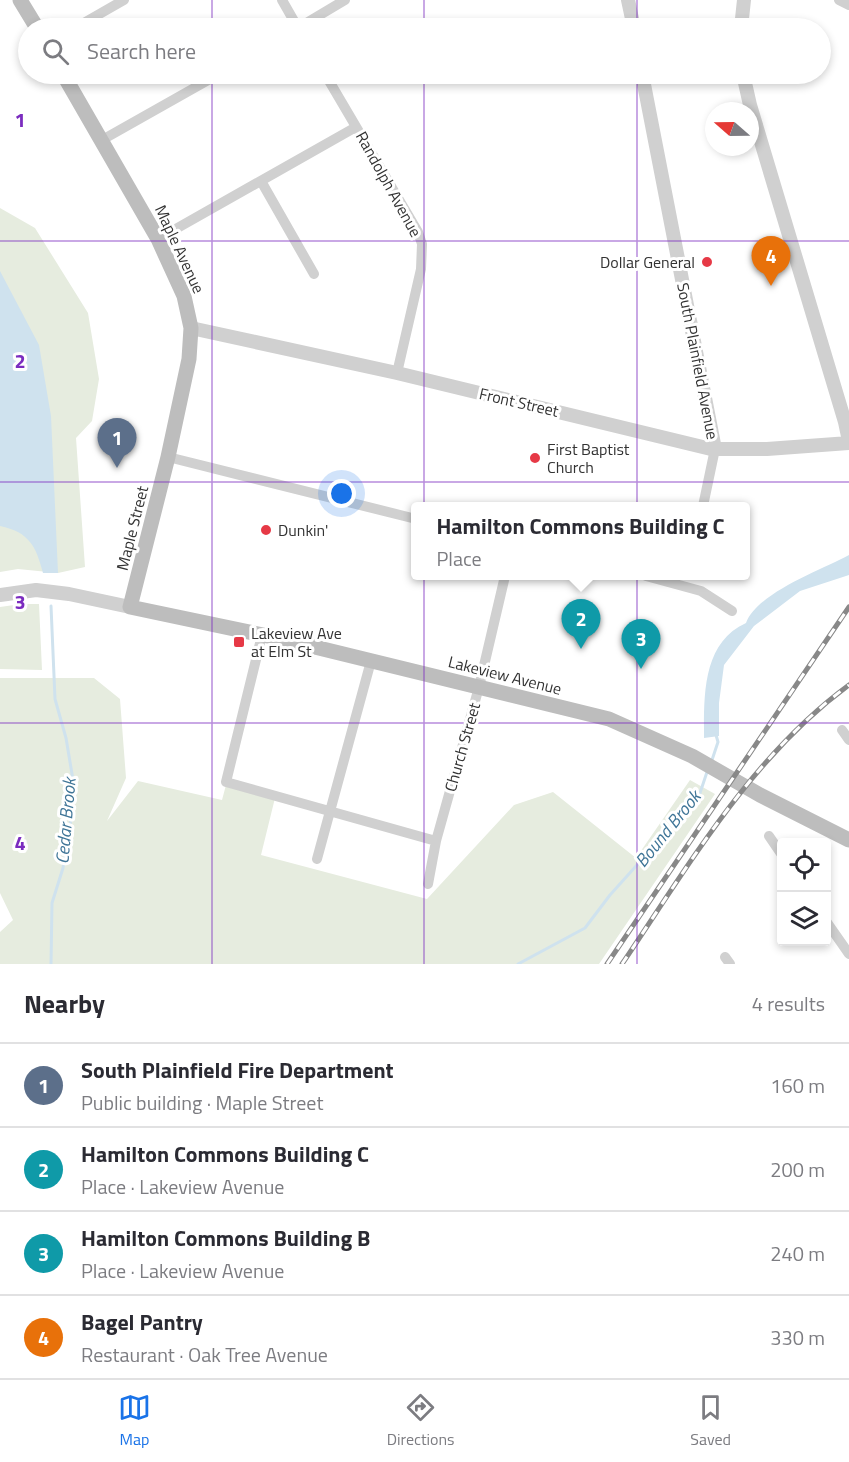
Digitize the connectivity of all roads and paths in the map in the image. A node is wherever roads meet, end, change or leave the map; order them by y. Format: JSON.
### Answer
{"nodes":[{"id":1,"x":20,"y":0,"type":"edge"},
{"id":2,"x":124,"y":0,"type":"edge"},
{"id":3,"x":282,"y":0,"type":"edge"},
{"id":4,"x":345,"y":0,"type":"edge"},
{"id":5,"x":628,"y":0,"type":"edge"},
{"id":6,"x":744,"y":0,"type":"edge"},
{"id":7,"x":839,"y":0,"type":"edge"},
{"id":8,"x":849,"y":6,"type":"edge"},
{"id":9,"x":31,"y":18,"type":"edge"},
{"id":10,"x":92,"y":18,"type":"edge"},
{"id":11,"x":292,"y":18,"type":"edge"},
{"id":12,"x":315,"y":18,"type":"edge"},
{"id":13,"x":632,"y":18,"type":"edge"},
{"id":14,"x":742,"y":18,"type":"edge"},
{"id":15,"x":69,"y":84,"type":"edge"},
{"id":16,"x":201,"y":84,"type":"edge"},
{"id":17,"x":331,"y":84,"type":"edge"},
{"id":18,"x":644,"y":84,"type":"edge"},
{"id":19,"x":745,"y":84,"type":"edge"},
{"id":20,"x":356,"y":127,"type":"junction"},
{"id":21,"x":102,"y":140,"type":"junction"},
{"id":22,"x":261,"y":181,"type":"junction"},
{"id":23,"x":158,"y":239,"type":"junction"},
{"id":24,"x":314,"y":274,"type":"dead end"},
{"id":25,"x":191,"y":328,"type":"junction"},
{"id":26,"x":397,"y":373,"type":"junction"},
{"id":27,"x":849,"y":442,"type":"edge"},
{"id":28,"x":715,"y":449,"type":"junction"},
{"id":29,"x":168,"y":457,"type":"junction"},
{"id":30,"x":704,"y":502,"type":"edge"},
{"id":31,"x":411,"y":518,"type":"edge"},
{"id":32,"x":504,"y":580,"type":"edge"},
{"id":33,"x":686,"y":580,"type":"edge"},
{"id":34,"x":0,"y":595,"type":"edge"},
{"id":35,"x":130,"y":607,"type":"junction"},
{"id":36,"x":732,"y":611,"type":"dead end"},
{"id":37,"x":262,"y":635,"type":"junction"},
{"id":38,"x":371,"y":661,"type":"junction"},
{"id":39,"x":479,"y":687,"type":"junction"},
{"id":40,"x":842,"y":730,"type":"dead end"},
{"id":41,"x":849,"y":740,"type":"edge"},
{"id":42,"x":329,"y":811,"type":"junction"},
{"id":43,"x":769,"y":836,"type":"dead end"},
{"id":44,"x":849,"y":840,"type":"edge"},
{"id":45,"x":436,"y":841,"type":"junction"},
{"id":46,"x":777,"y":848,"type":"edge"},
{"id":47,"x":317,"y":859,"type":"dead end"},
{"id":48,"x":428,"y":884,"type":"dead end"},
{"id":49,"x":831,"y":928,"type":"edge"},
{"id":50,"x":849,"y":954,"type":"edge"}],
"edges":[{"from":1,"to":9,"type":"main road"},
{"from":2,"to":10,"type":"street"},
{"from":3,"to":11,"type":"street"},
{"from":4,"to":12,"type":"street"},
{"from":5,"to":13,"type":"street"},
{"from":6,"to":14,"type":"street"},
{"from":7,"to":8,"type":"street"},
{"from":15,"to":21,"type":"main road","name":"Maple Avenue"},
{"from":16,"to":21,"type":"street"},
{"from":17,"to":20,"type":"street","name":"Randolph Avenue"},
{"from":18,"to":28,"type":"street","name":"South Plainfield Avenue"},
{"from":19,"to":27,"type":"street"},
{"from":20,"to":22,"type":"street"},
{"from":20,"to":26,"type":"street","name":"Randolph Avenue"},
{"from":21,"to":23,"type":"main road","name":"Maple Avenue"},
{"from":22,"to":23,"type":"street"},
{"from":22,"to":24,"type":"street"},
{"from":23,"to":25,"type":"main road","name":"Maple Avenue"},
{"from":25,"to":26,"type":"street","name":"Front Street"},
{"from":25,"to":29,"type":"main road","name":"Maple Avenue"},
{"from":26,"to":28,"type":"street","name":"Front Street"},
{"from":27,"to":28,"type":"street","name":"Front Street"},
{"from":28,"to":30,"type":"street","name":"South Plainfield Avenue"},
{"from":29,"to":31,"type":"street"},
{"from":29,"to":35,"type":"main road","name":"Maple Street"},
{"from":32,"to":39,"type":"street","name":"Church Street"},
{"from":33,"to":36,"type":"street"},
{"from":34,"to":35,"type":"street"},
{"from":35,"to":37,"type":"main road","name":"Lakeview Avenue"},
{"from":37,"to":38,"type":"main road","name":"Lakeview Avenue"},
{"from":37,"to":42,"type":"street"},
{"from":38,"to":39,"type":"main road","name":"Lakeview Avenue"},
{"from":38,"to":42,"type":"street"},
{"from":39,"to":44,"type":"main road","name":"Lakeview Avenue"},
{"from":39,"to":45,"type":"street","name":"Church Street"},
{"from":40,"to":41,"type":"street"},
{"from":42,"to":45,"type":"street"},
{"from":42,"to":47,"type":"street"},
{"from":43,"to":46,"type":"street"},
{"from":45,"to":48,"type":"street","name":"Church Street"},
{"from":49,"to":50,"type":"street"}]}
